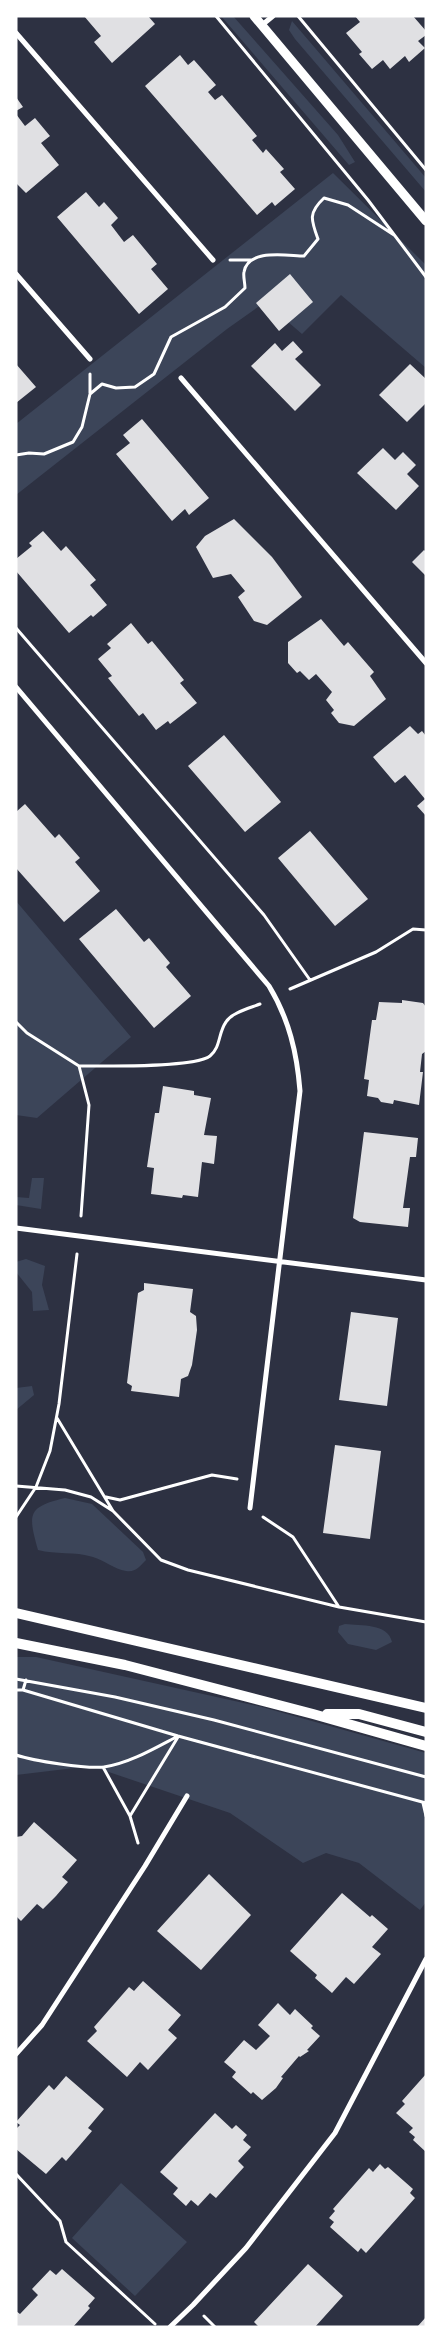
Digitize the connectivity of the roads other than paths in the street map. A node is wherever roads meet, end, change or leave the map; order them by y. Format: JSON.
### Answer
{"nodes":[{"id":1,"x":254,"y":16,"type":"edge"},
{"id":2,"x":273,"y":16,"type":"edge"},
{"id":3,"x":262,"y":25,"type":"junction"},
{"id":4,"x":16,"y":33,"type":"edge"},
{"id":5,"x":426,"y":221,"type":"edge"},
{"id":6,"x":213,"y":260,"type":"road end"},
{"id":7,"x":16,"y":274,"type":"edge"},
{"id":8,"x":90,"y":359,"type":"dead end"},
{"id":9,"x":181,"y":378,"type":"dead end"},
{"id":10,"x":426,"y":663,"type":"edge"},
{"id":11,"x":16,"y":687,"type":"edge"},
{"id":12,"x":16,"y":1228,"type":"edge"},
{"id":13,"x":281,"y":1262,"type":"junction"},
{"id":14,"x":426,"y":1280,"type":"edge"},
{"id":15,"x":250,"y":1508,"type":"road end"},
{"id":16,"x":16,"y":1613,"type":"edge"},
{"id":17,"x":16,"y":1643,"type":"edge"},
{"id":18,"x":426,"y":1708,"type":"edge"},
{"id":19,"x":313,"y":1714,"type":"junction"},
{"id":20,"x":426,"y":1732,"type":"edge"},
{"id":21,"x":426,"y":1746,"type":"edge"},
{"id":22,"x":187,"y":1796,"type":"dead end"},
{"id":23,"x":426,"y":1959,"type":"edge"},
{"id":24,"x":16,"y":2054,"type":"edge"},
{"id":25,"x":170,"y":2327,"type":"edge"}],
"edges":[{"from":1,"to":3,"type":"street"},
{"from":2,"to":3,"type":"street"},
{"from":3,"to":5,"type":"street"},
{"from":4,"to":6,"type":"street"},
{"from":7,"to":8,"type":"street"},
{"from":9,"to":10,"type":"street"},
{"from":11,"to":13,"type":"street"},
{"from":12,"to":13,"type":"street"},
{"from":13,"to":14,"type":"street"},
{"from":13,"to":15,"type":"street"},
{"from":16,"to":18,"type":"main road"},
{"from":17,"to":19,"type":"main road"},
{"from":19,"to":20,"type":"main road"},
{"from":19,"to":21,"type":"main road"},
{"from":22,"to":24,"type":"street"},
{"from":23,"to":25,"type":"street"}]}
